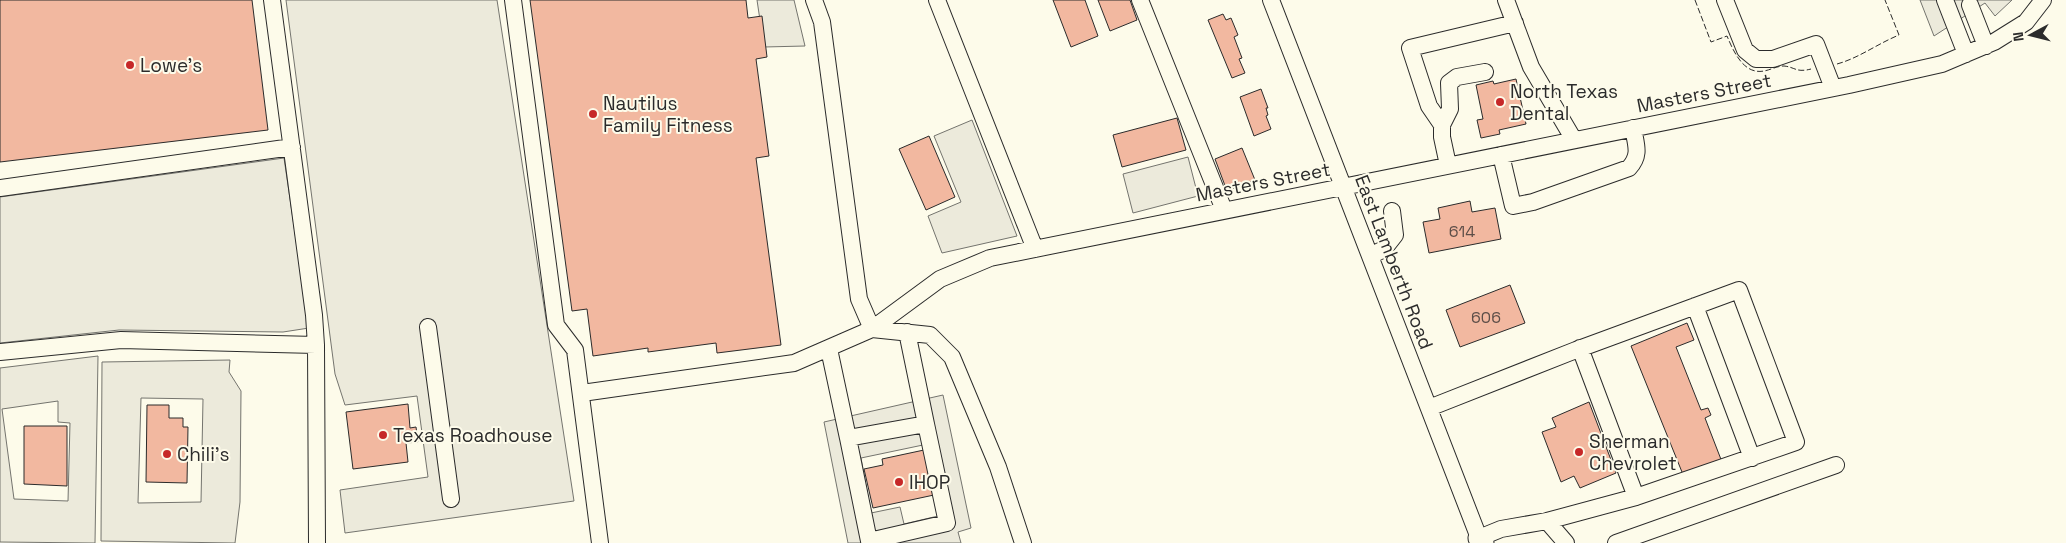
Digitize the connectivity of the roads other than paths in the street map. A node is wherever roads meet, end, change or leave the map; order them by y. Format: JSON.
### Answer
{"nodes":[{"id":1,"x":272,"y":0,"type":"edge"},
{"id":2,"x":513,"y":0,"type":"edge"},
{"id":3,"x":814,"y":0,"type":"edge"},
{"id":4,"x":937,"y":0,"type":"edge"},
{"id":5,"x":1140,"y":0,"type":"edge"},
{"id":6,"x":1272,"y":0,"type":"edge"},
{"id":7,"x":1506,"y":0,"type":"edge"},
{"id":8,"x":1725,"y":0,"type":"edge"},
{"id":9,"x":1946,"y":0,"type":"edge"},
{"id":10,"x":2043,"y":0,"type":"edge"},
{"id":11,"x":1973,"y":3,"type":"edge"},
{"id":12,"x":1515,"y":23,"type":"junction"},
{"id":13,"x":1986,"y":46,"type":"junction"},
{"id":14,"x":1966,"y":54,"type":"junction"},
{"id":15,"x":1486,"y":72,"type":"dead end"},
{"id":16,"x":1833,"y":88,"type":"junction"},
{"id":17,"x":1442,"y":126,"type":"junction"},
{"id":18,"x":1633,"y":128,"type":"junction"},
{"id":19,"x":1574,"y":140,"type":"junction"},
{"id":20,"x":292,"y":147,"type":"junction"},
{"id":21,"x":1500,"y":155,"type":"junction"},
{"id":22,"x":1448,"y":165,"type":"junction"},
{"id":23,"x":1343,"y":186,"type":"junction"},
{"id":24,"x":0,"y":188,"type":"edge"},
{"id":25,"x":1224,"y":210,"type":"junction"},
{"id":26,"x":1392,"y":211,"type":"dead end"},
{"id":27,"x":1035,"y":249,"type":"junction"},
{"id":28,"x":1370,"y":256,"type":"junction"},
{"id":29,"x":1695,"y":306,"type":"junction"},
{"id":30,"x":428,"y":327,"type":"dead end"},
{"id":31,"x":872,"y":329,"type":"junction"},
{"id":32,"x":907,"y":332,"type":"junction"},
{"id":33,"x":316,"y":345,"type":"junction"},
{"id":34,"x":1580,"y":348,"type":"junction"},
{"id":35,"x":829,"y":349,"type":"junction"},
{"id":36,"x":0,"y":352,"type":"edge"},
{"id":37,"x":582,"y":394,"type":"junction"},
{"id":38,"x":1429,"y":408,"type":"junction"},
{"id":39,"x":926,"y":424,"type":"junction"},
{"id":40,"x":848,"y":438,"type":"junction"},
{"id":41,"x":1752,"y":458,"type":"junction"},
{"id":42,"x":1836,"y":465,"type":"dead end"},
{"id":43,"x":1636,"y":497,"type":"junction"},
{"id":44,"x":451,"y":499,"type":"dead end"},
{"id":45,"x":1547,"y":521,"type":"junction"},
{"id":46,"x":1480,"y":541,"type":"edge"},
{"id":47,"x":317,"y":543,"type":"edge"},
{"id":48,"x":600,"y":543,"type":"edge"},
{"id":49,"x":1023,"y":543,"type":"edge"},
{"id":50,"x":1566,"y":543,"type":"edge"},
{"id":51,"x":1616,"y":543,"type":"edge"}],
"edges":[{"from":1,"to":20,"type":"street"},
{"from":2,"to":37,"type":"street"},
{"from":3,"to":31,"type":"street"},
{"from":4,"to":27,"type":"street"},
{"from":5,"to":25,"type":"street"},
{"from":6,"to":23,"type":"street","name":"East Lamberth Road"},
{"from":7,"to":12,"type":"street"},
{"from":8,"to":16,"type":"street"},
{"from":9,"to":11,"type":"street"},
{"from":9,"to":14,"type":"street"},
{"from":10,"to":13,"type":"street","name":"Masters Street"},
{"from":11,"to":13,"type":"street"},
{"from":12,"to":17,"type":"street"},
{"from":12,"to":19,"type":"street"},
{"from":13,"to":14,"type":"street","name":"Masters Street"},
{"from":14,"to":16,"type":"street","name":"Masters Street"},
{"from":15,"to":17,"type":"street"},
{"from":16,"to":18,"type":"street","name":"Masters Street"},
{"from":17,"to":22,"type":"street"},
{"from":18,"to":19,"type":"street","name":"Masters Street"},
{"from":18,"to":21,"type":"street"},
{"from":19,"to":21,"type":"street","name":"Masters Street"},
{"from":20,"to":24,"type":"street"},
{"from":20,"to":33,"type":"street"},
{"from":21,"to":22,"type":"street","name":"Masters Street"},
{"from":22,"to":23,"type":"street","name":"Masters Street"},
{"from":23,"to":25,"type":"street","name":"Masters Street"},
{"from":23,"to":28,"type":"street","name":"East Lamberth Road"},
{"from":25,"to":27,"type":"street","name":"Masters Street"},
{"from":26,"to":28,"type":"street"},
{"from":27,"to":31,"type":"street","name":"Masters Street"},
{"from":28,"to":38,"type":"street","name":"East Lamberth Road"},
{"from":29,"to":34,"type":"street"},
{"from":29,"to":41,"type":"street"},
{"from":29,"to":41,"type":"street"},
{"from":30,"to":44,"type":"street"},
{"from":31,"to":32,"type":"street"},
{"from":31,"to":35,"type":"street","name":"Masters Street"},
{"from":32,"to":39,"type":"street"},
{"from":32,"to":49,"type":"street"},
{"from":33,"to":36,"type":"street"},
{"from":33,"to":47,"type":"street"},
{"from":34,"to":38,"type":"street"},
{"from":34,"to":43,"type":"street"},
{"from":35,"to":37,"type":"street","name":"Masters Street"},
{"from":35,"to":40,"type":"street"},
{"from":37,"to":48,"type":"street"},
{"from":38,"to":46,"type":"street","name":"East Lamberth Road"},
{"from":39,"to":40,"type":"street"},
{"from":39,"to":40,"type":"street"},
{"from":41,"to":43,"type":"street"},
{"from":42,"to":51,"type":"street"},
{"from":43,"to":45,"type":"street"},
{"from":45,"to":46,"type":"street"},
{"from":45,"to":50,"type":"street"}]}
